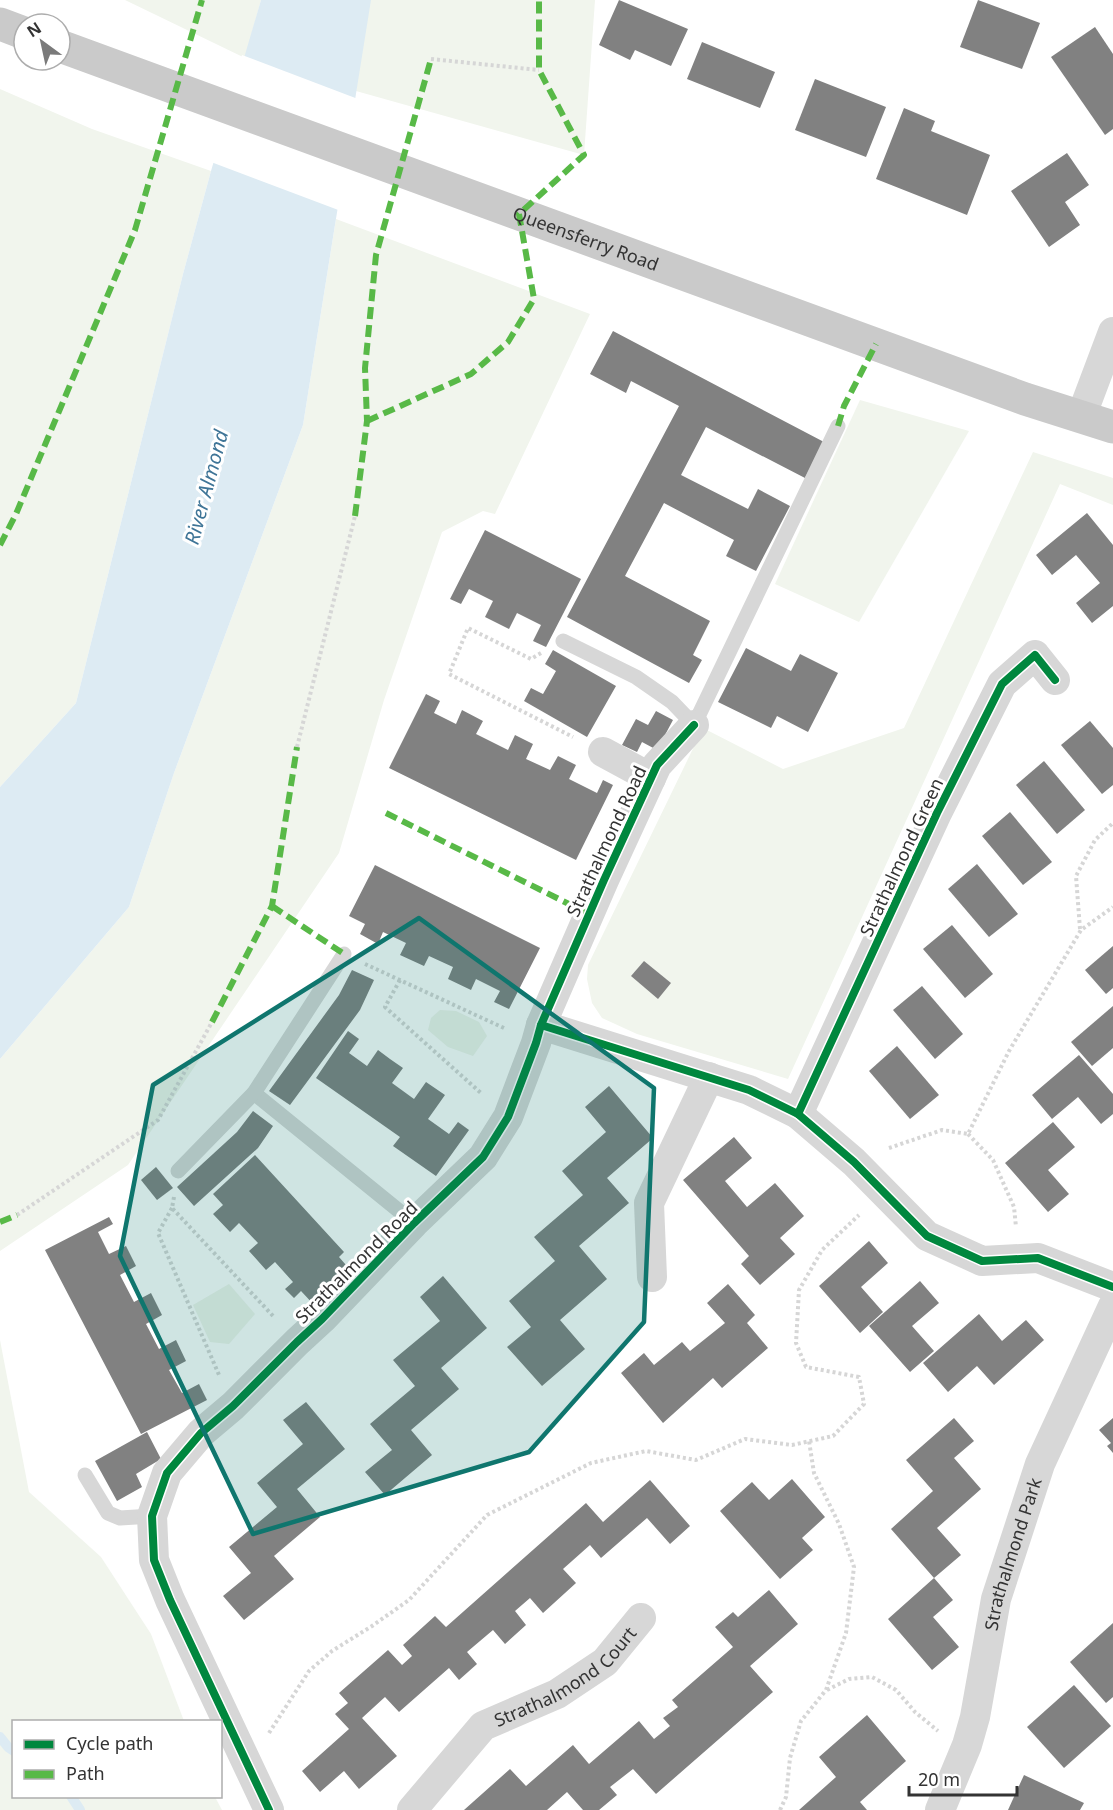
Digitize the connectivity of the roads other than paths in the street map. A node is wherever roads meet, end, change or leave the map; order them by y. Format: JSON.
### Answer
{"nodes":[{"id":1,"x":72,"y":50,"type":"edge"},
{"id":2,"x":1113,"y":332,"type":"edge"},
{"id":3,"x":1081,"y":417,"type":"junction"},
{"id":4,"x":838,"y":426,"type":"dead end"},
{"id":5,"x":1113,"y":427,"type":"edge"},
{"id":6,"x":563,"y":641,"type":"road end"},
{"id":7,"x":1055,"y":680,"type":"dead end"},
{"id":8,"x":694,"y":725,"type":"junction"},
{"id":9,"x":603,"y":752,"type":"road end"},
{"id":10,"x":651,"y":778,"type":"junction"},
{"id":11,"x":344,"y":954,"type":"road end"},
{"id":12,"x":539,"y":1034,"type":"junction"},
{"id":13,"x":709,"y":1077,"type":"junction"},
{"id":14,"x":254,"y":1093,"type":"junction"},
{"id":15,"x":798,"y":1114,"type":"junction"},
{"id":16,"x":178,"y":1171,"type":"road end"},
{"id":17,"x":414,"y":1223,"type":"junction"},
{"id":18,"x":652,"y":1277,"type":"dead end"},
{"id":19,"x":1113,"y":1287,"type":"edge"},
{"id":20,"x":1113,"y":1306,"type":"edge"},
{"id":21,"x":85,"y":1475,"type":"dead end"},
{"id":22,"x":152,"y":1516,"type":"junction"},
{"id":23,"x":640,"y":1618,"type":"dead end"},
{"id":24,"x":269,"y":1810,"type":"edge"},
{"id":25,"x":412,"y":1810,"type":"edge"},
{"id":26,"x":940,"y":1810,"type":"edge"}],
"edges":[{"from":1,"to":3,"type":"main road","name":"Queensferry Road"},
{"from":2,"to":3,"type":"street"},
{"from":3,"to":5,"type":"main road","name":"Queensferry Road"},
{"from":4,"to":8,"type":"lane","name":"Strathalmond Road"},
{"from":6,"to":8,"type":"lane"},
{"from":7,"to":15,"type":"street","name":"Strathalmond Green"},
{"from":8,"to":10,"type":"street","name":"Strathalmond Road"},
{"from":9,"to":10,"type":"street","name":"Strathalmond Road"},
{"from":10,"to":12,"type":"street","name":"Strathalmond Road"},
{"from":11,"to":14,"type":"lane"},
{"from":12,"to":13,"type":"street"},
{"from":12,"to":17,"type":"street","name":"Strathalmond Road"},
{"from":13,"to":15,"type":"street"},
{"from":13,"to":18,"type":"street"},
{"from":14,"to":16,"type":"lane"},
{"from":14,"to":17,"type":"lane"},
{"from":15,"to":19,"type":"street"},
{"from":17,"to":22,"type":"street","name":"Strathalmond Road"},
{"from":20,"to":26,"type":"street","name":"Strathalmond Park"},
{"from":21,"to":22,"type":"lane"},
{"from":22,"to":24,"type":"street","name":"Strathalmond Road"},
{"from":23,"to":25,"type":"street","name":"Strathalmond Court"}]}
